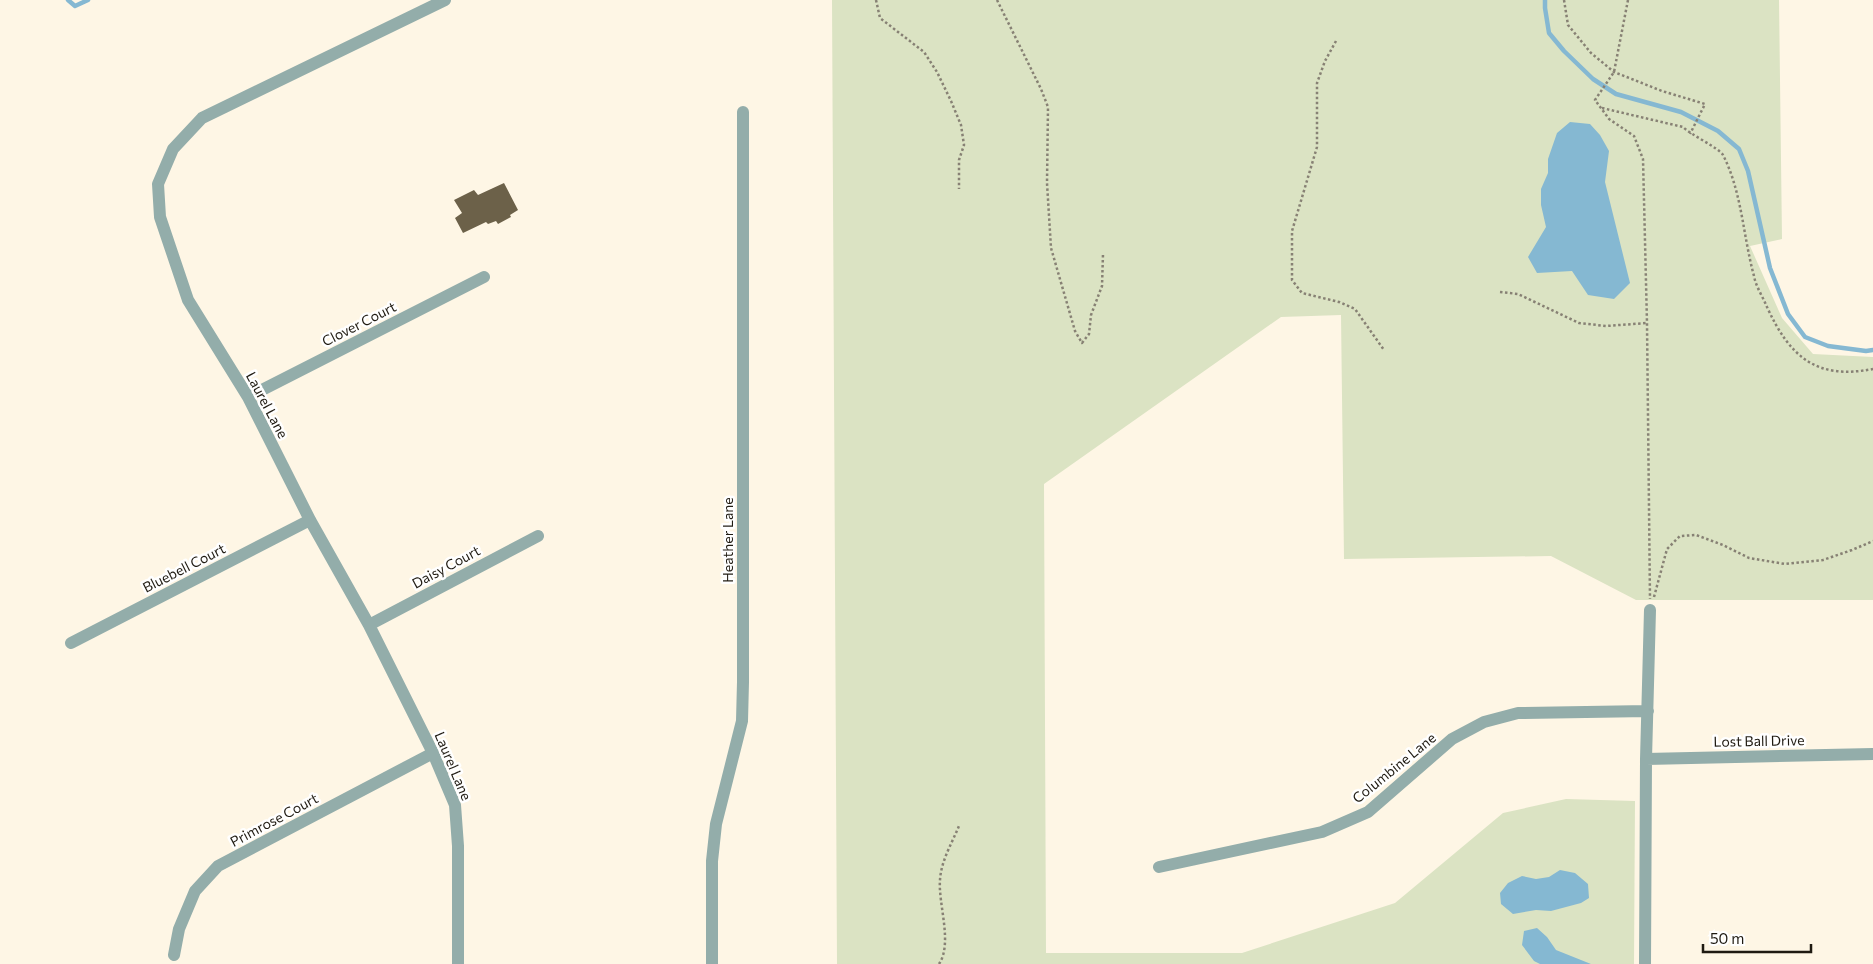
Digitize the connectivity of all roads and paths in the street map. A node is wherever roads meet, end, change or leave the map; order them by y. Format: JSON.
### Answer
{"nodes":[{"id":1,"x":445,"y":0,"type":"edge"},
{"id":2,"x":876,"y":0,"type":"edge"},
{"id":3,"x":997,"y":0,"type":"edge"},
{"id":4,"x":1564,"y":0,"type":"edge"},
{"id":5,"x":1628,"y":0,"type":"edge"},
{"id":6,"x":1336,"y":41,"type":"dead end"},
{"id":7,"x":1614,"y":72,"type":"junction"},
{"id":8,"x":1600,"y":107,"type":"junction"},
{"id":9,"x":743,"y":112,"type":"dead end"},
{"id":10,"x":1690,"y":134,"type":"junction"},
{"id":11,"x":959,"y":189,"type":"dead end"},
{"id":12,"x":1103,"y":254,"type":"dead end"},
{"id":13,"x":484,"y":278,"type":"dead end"},
{"id":14,"x":1500,"y":292,"type":"dead end"},
{"id":15,"x":1647,"y":323,"type":"junction"},
{"id":16,"x":1384,"y":350,"type":"dead end"},
{"id":17,"x":1873,"y":369,"type":"edge"},
{"id":18,"x":248,"y":397,"type":"junction"},
{"id":19,"x":310,"y":520,"type":"junction"},
{"id":20,"x":538,"y":536,"type":"dead end"},
{"id":21,"x":1873,"y":541,"type":"edge"},
{"id":22,"x":1650,"y":610,"type":"junction"},
{"id":23,"x":369,"y":625,"type":"junction"},
{"id":24,"x":71,"y":644,"type":"dead end"},
{"id":25,"x":1648,"y":711,"type":"junction"},
{"id":26,"x":433,"y":752,"type":"junction"},
{"id":27,"x":1873,"y":754,"type":"edge"},
{"id":28,"x":1646,"y":758,"type":"junction"},
{"id":29,"x":959,"y":826,"type":"dead end"},
{"id":30,"x":1159,"y":867,"type":"dead end"},
{"id":31,"x":174,"y":955,"type":"dead end"},
{"id":32,"x":458,"y":964,"type":"edge"},
{"id":33,"x":712,"y":964,"type":"edge"},
{"id":34,"x":938,"y":964,"type":"edge"},
{"id":35,"x":1645,"y":964,"type":"edge"}],
"edges":[{"from":1,"to":18,"type":"street","name":"Laurel Lane"},
{"from":2,"to":11,"type":"path"},
{"from":3,"to":12,"type":"path"},
{"from":4,"to":7,"type":"path"},
{"from":5,"to":7,"type":"path"},
{"from":6,"to":16,"type":"path"},
{"from":7,"to":8,"type":"path"},
{"from":7,"to":10,"type":"path"},
{"from":8,"to":10,"type":"path"},
{"from":8,"to":15,"type":"path"},
{"from":9,"to":33,"type":"street","name":"Heather Lane"},
{"from":10,"to":17,"type":"path"},
{"from":13,"to":18,"type":"street","name":"Clover Court"},
{"from":14,"to":15,"type":"path"},
{"from":15,"to":22,"type":"path"},
{"from":18,"to":19,"type":"street","name":"Laurel Lane"},
{"from":19,"to":23,"type":"street","name":"Laurel Lane"},
{"from":19,"to":24,"type":"street","name":"Bluebell Court"},
{"from":20,"to":23,"type":"street","name":"Daisy Court"},
{"from":21,"to":22,"type":"path"},
{"from":22,"to":25,"type":"street"},
{"from":23,"to":26,"type":"street","name":"Laurel Lane"},
{"from":25,"to":28,"type":"street"},
{"from":25,"to":30,"type":"street","name":"Columbine Lane"},
{"from":26,"to":31,"type":"street","name":"Primrose Court"},
{"from":26,"to":32,"type":"street","name":"Laurel Lane"},
{"from":27,"to":28,"type":"street","name":"Lost Ball Drive"},
{"from":28,"to":35,"type":"street"},
{"from":29,"to":34,"type":"path"}]}
